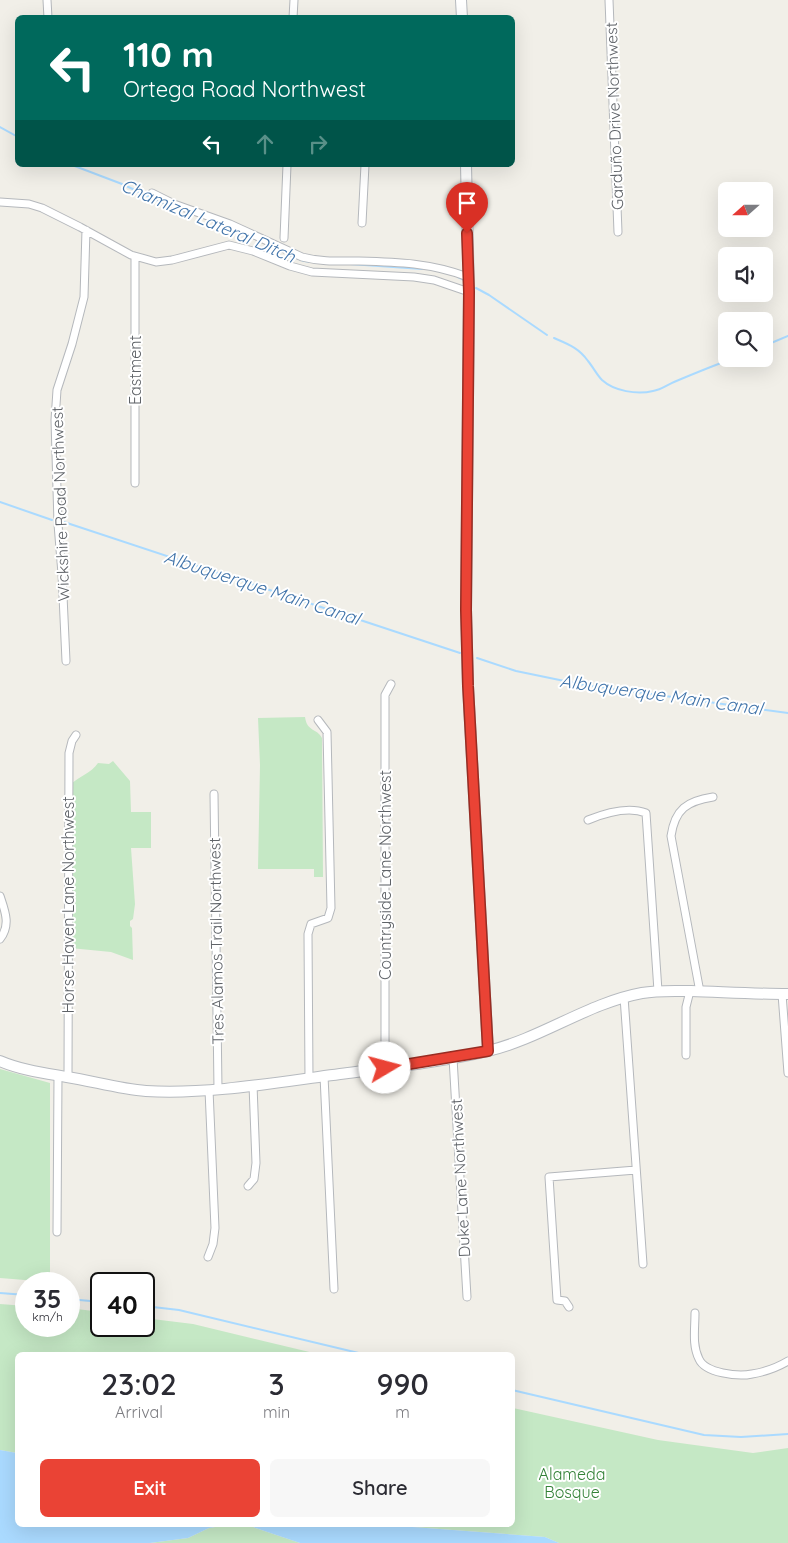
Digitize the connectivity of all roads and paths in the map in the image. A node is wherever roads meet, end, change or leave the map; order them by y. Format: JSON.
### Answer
{"nodes":[{"id":1,"x":47,"y":0,"type":"edge"},
{"id":2,"x":294,"y":0,"type":"edge"},
{"id":3,"x":461,"y":0,"type":"edge"},
{"id":4,"x":609,"y":0,"type":"edge"},
{"id":5,"x":48,"y":15,"type":"edge"},
{"id":6,"x":293,"y":15,"type":"edge"},
{"id":7,"x":462,"y":15,"type":"edge"},
{"id":8,"x":287,"y":167,"type":"edge"},
{"id":9,"x":365,"y":167,"type":"edge"},
{"id":10,"x":466,"y":167,"type":"edge"},
{"id":11,"x":152,"y":194,"type":"dead end"},
{"id":12,"x":0,"y":202,"type":"edge"},
{"id":13,"x":362,"y":223,"type":"dead end"},
{"id":14,"x":86,"y":230,"type":"junction"},
{"id":15,"x":618,"y":232,"type":"dead end"},
{"id":16,"x":284,"y":238,"type":"dead end"},
{"id":17,"x":135,"y":256,"type":"junction"},
{"id":18,"x":468,"y":277,"type":"junction"},
{"id":19,"x":469,"y":292,"type":"junction"},
{"id":20,"x":135,"y":483,"type":"dead end"},
{"id":21,"x":66,"y":661,"type":"dead end"},
{"id":22,"x":391,"y":684,"type":"dead end"},
{"id":23,"x":318,"y":720,"type":"dead end"},
{"id":24,"x":76,"y":735,"type":"dead end"},
{"id":25,"x":214,"y":794,"type":"dead end"},
{"id":26,"x":713,"y":797,"type":"dead end"},
{"id":27,"x":588,"y":820,"type":"dead end"},
{"id":28,"x":0,"y":896,"type":"edge"},
{"id":29,"x":0,"y":939,"type":"edge"},
{"id":30,"x":658,"y":991,"type":"junction"},
{"id":31,"x":695,"y":992,"type":"junction"},
{"id":32,"x":785,"y":994,"type":"edge"},
{"id":33,"x":624,"y":997,"type":"junction"},
{"id":34,"x":488,"y":1051,"type":"junction"},
{"id":35,"x":686,"y":1055,"type":"dead end"},
{"id":36,"x":453,"y":1058,"type":"junction"},
{"id":37,"x":0,"y":1061,"type":"edge"},
{"id":38,"x":385,"y":1068,"type":"junction"},
{"id":39,"x":788,"y":1073,"type":"edge"},
{"id":40,"x":63,"y":1076,"type":"junction"},
{"id":41,"x":324,"y":1076,"type":"junction"},
{"id":42,"x":308,"y":1078,"type":"junction"},
{"id":43,"x":253,"y":1085,"type":"junction"},
{"id":44,"x":214,"y":1089,"type":"junction"},
{"id":45,"x":636,"y":1170,"type":"junction"},
{"id":46,"x":248,"y":1186,"type":"dead end"},
{"id":47,"x":56,"y":1232,"type":"dead end"},
{"id":48,"x":208,"y":1257,"type":"dead end"},
{"id":49,"x":642,"y":1264,"type":"dead end"},
{"id":50,"x":334,"y":1288,"type":"dead end"},
{"id":51,"x":467,"y":1298,"type":"dead end"},
{"id":52,"x":569,"y":1308,"type":"dead end"},
{"id":53,"x":695,"y":1313,"type":"dead end"},
{"id":54,"x":788,"y":1361,"type":"edge"}],
"edges":[{"from":1,"to":5,"type":"street"},
{"from":2,"to":6,"type":"street"},
{"from":3,"to":7,"type":"street"},
{"from":4,"to":15,"type":"street","name":"Garduño Drive Northwest"},
{"from":8,"to":16,"type":"street"},
{"from":9,"to":13,"type":"street"},
{"from":10,"to":18,"type":"street"},
{"from":11,"to":18,"type":"street"},
{"from":12,"to":14,"type":"street"},
{"from":14,"to":17,"type":"street"},
{"from":14,"to":21,"type":"street","name":"Wickshire Road Northwest"},
{"from":17,"to":19,"type":"street"},
{"from":17,"to":20,"type":"street","name":"Eastment"},
{"from":18,"to":19,"type":"street"},
{"from":19,"to":34,"type":"street"},
{"from":22,"to":38,"type":"street","name":"Countryside Lane Northwest"},
{"from":23,"to":42,"type":"street"},
{"from":24,"to":40,"type":"street","name":"Horse Haven Lane Northwest"},
{"from":25,"to":44,"type":"street","name":"Tres Alamos Trail Northwest"},
{"from":26,"to":31,"type":"street"},
{"from":27,"to":30,"type":"street"},
{"from":28,"to":29,"type":"street"},
{"from":30,"to":31,"type":"street"},
{"from":30,"to":33,"type":"street"},
{"from":31,"to":32,"type":"street"},
{"from":31,"to":35,"type":"street"},
{"from":32,"to":39,"type":"street"},
{"from":33,"to":34,"type":"street"},
{"from":33,"to":45,"type":"street"},
{"from":34,"to":36,"type":"street"},
{"from":36,"to":38,"type":"street"},
{"from":36,"to":51,"type":"street","name":"Duke Lane Northwest"},
{"from":37,"to":40,"type":"street"},
{"from":38,"to":41,"type":"street"},
{"from":40,"to":44,"type":"street"},
{"from":40,"to":47,"type":"street","name":"Horse Haven Lane Northwest"},
{"from":41,"to":42,"type":"street"},
{"from":41,"to":50,"type":"street"},
{"from":42,"to":43,"type":"street"},
{"from":43,"to":44,"type":"street"},
{"from":43,"to":46,"type":"street"},
{"from":44,"to":48,"type":"street","name":"Tres Alamos Trail Northwest"},
{"from":45,"to":49,"type":"street"},
{"from":45,"to":52,"type":"street"},
{"from":53,"to":54,"type":"street"}]}
